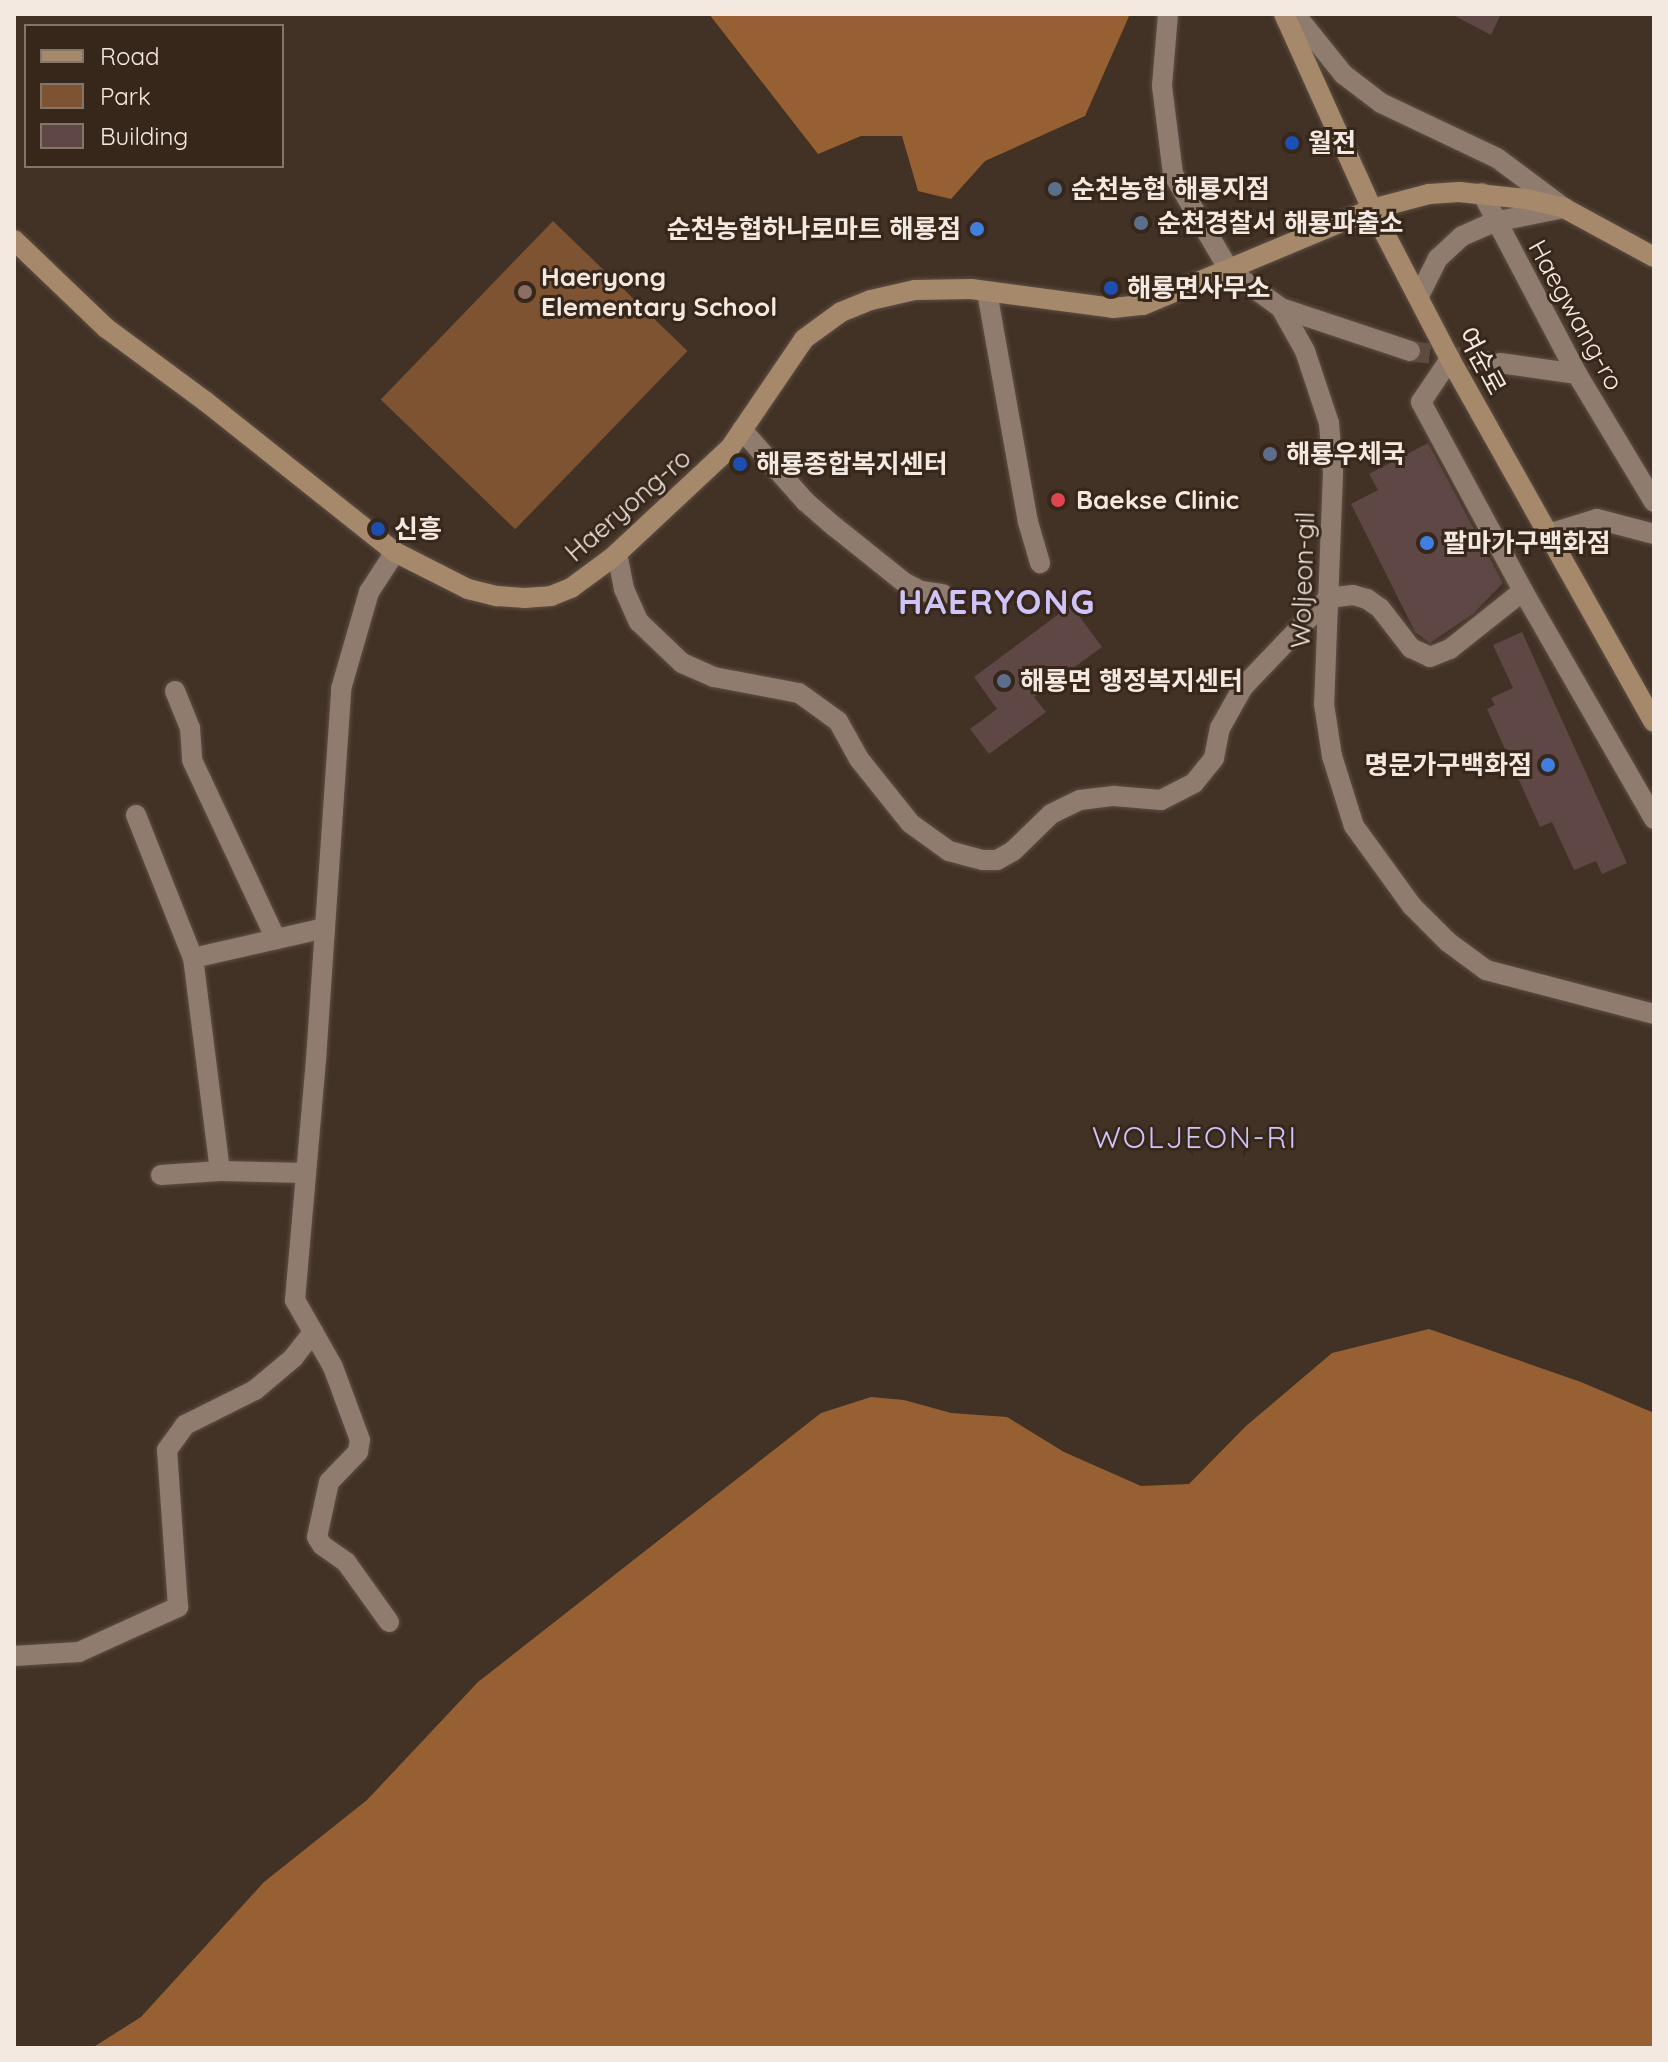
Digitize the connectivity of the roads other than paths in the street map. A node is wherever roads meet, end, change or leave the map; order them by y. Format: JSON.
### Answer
{"nodes":[{"id":1,"x":1168,"y":14,"type":"edge"},
{"id":2,"x":1284,"y":14,"type":"edge"},
{"id":3,"x":1295,"y":14,"type":"edge"},
{"id":4,"x":1482,"y":193,"type":"junction"},
{"id":5,"x":1564,"y":208,"type":"junction"},
{"id":6,"x":1372,"y":209,"type":"junction"},
{"id":7,"x":1494,"y":222,"type":"junction"},
{"id":8,"x":14,"y":240,"type":"edge"},
{"id":9,"x":1654,"y":257,"type":"edge"},
{"id":10,"x":1229,"y":270,"type":"junction"},
{"id":11,"x":987,"y":292,"type":"junction"},
{"id":12,"x":1419,"y":296,"type":"junction"},
{"id":13,"x":1281,"y":308,"type":"junction"},
{"id":14,"x":1410,"y":351,"type":"tunnel mouth"},
{"id":15,"x":1450,"y":359,"type":"junction"},
{"id":16,"x":1500,"y":363,"type":"tunnel mouth"},
{"id":17,"x":1577,"y":374,"type":"junction"},
{"id":18,"x":742,"y":430,"type":"junction"},
{"id":19,"x":1654,"y":502,"type":"edge"},
{"id":20,"x":1548,"y":534,"type":"junction"},
{"id":21,"x":1654,"y":534,"type":"edge"},
{"id":22,"x":395,"y":552,"type":"junction"},
{"id":23,"x":617,"y":553,"type":"junction"},
{"id":24,"x":1040,"y":563,"type":"dead end"},
{"id":25,"x":1523,"y":591,"type":"junction"},
{"id":26,"x":943,"y":594,"type":"dead end"},
{"id":27,"x":1328,"y":598,"type":"junction"},
{"id":28,"x":175,"y":691,"type":"dead end"},
{"id":29,"x":1654,"y":722,"type":"edge"},
{"id":30,"x":136,"y":815,"type":"dead end"},
{"id":31,"x":1654,"y":819,"type":"edge"},
{"id":32,"x":325,"y":928,"type":"junction"},
{"id":33,"x":276,"y":939,"type":"junction"},
{"id":34,"x":193,"y":958,"type":"junction"},
{"id":35,"x":1654,"y":1014,"type":"edge"},
{"id":36,"x":220,"y":1171,"type":"junction"},
{"id":37,"x":306,"y":1173,"type":"junction"},
{"id":38,"x":161,"y":1175,"type":"dead end"},
{"id":39,"x":313,"y":1332,"type":"junction"},
{"id":40,"x":389,"y":1622,"type":"dead end"},
{"id":41,"x":14,"y":1656,"type":"edge"}],
"edges":[{"from":1,"to":10,"type":"street","name":"Woljeon-gil"},
{"from":2,"to":6,"type":"main road","name":"여순로"},
{"from":3,"to":5,"type":"street"},
{"from":4,"to":5,"type":"main road","name":"Haeryong-ro"},
{"from":4,"to":6,"type":"main road","name":"Haeryong-ro"},
{"from":4,"to":7,"type":"street","name":"Haegwang-ro"},
{"from":5,"to":7,"type":"street"},
{"from":5,"to":9,"type":"main road","name":"Haeryong-ro"},
{"from":6,"to":10,"type":"main road","name":"Haeryong-ro"},
{"from":6,"to":12,"type":"main road","name":"여순로"},
{"from":7,"to":12,"type":"street"},
{"from":7,"to":17,"type":"street","name":"Haegwang-ro"},
{"from":8,"to":22,"type":"main road","name":"Haeryong-ro"},
{"from":10,"to":11,"type":"main road","name":"Haeryong-ro"},
{"from":10,"to":13,"type":"street","name":"Woljeon-gil"},
{"from":11,"to":18,"type":"main road","name":"Haeryong-ro"},
{"from":11,"to":24,"type":"street"},
{"from":12,"to":15,"type":"main road","name":"여순로"},
{"from":13,"to":14,"type":"street"},
{"from":13,"to":27,"type":"street","name":"Woljeon-gil"},
{"from":15,"to":20,"type":"main road","name":"여순로"},
{"from":15,"to":25,"type":"street"},
{"from":16,"to":17,"type":"street"},
{"from":17,"to":19,"type":"street","name":"Haegwang-ro"},
{"from":18,"to":23,"type":"main road","name":"Haeryong-ro"},
{"from":18,"to":26,"type":"street"},
{"from":20,"to":21,"type":"street"},
{"from":20,"to":29,"type":"main road","name":"여순로"},
{"from":22,"to":23,"type":"main road","name":"Haeryong-ro"},
{"from":22,"to":32,"type":"street"},
{"from":23,"to":27,"type":"street"},
{"from":25,"to":27,"type":"street"},
{"from":25,"to":31,"type":"street"},
{"from":27,"to":35,"type":"street","name":"Woljeon-gil"},
{"from":28,"to":33,"type":"street"},
{"from":30,"to":34,"type":"street"},
{"from":32,"to":33,"type":"street"},
{"from":32,"to":37,"type":"street"},
{"from":33,"to":34,"type":"street"},
{"from":34,"to":36,"type":"street"},
{"from":36,"to":37,"type":"street"},
{"from":36,"to":38,"type":"street"},
{"from":37,"to":39,"type":"street"},
{"from":39,"to":40,"type":"street"},
{"from":39,"to":41,"type":"street"}]}
